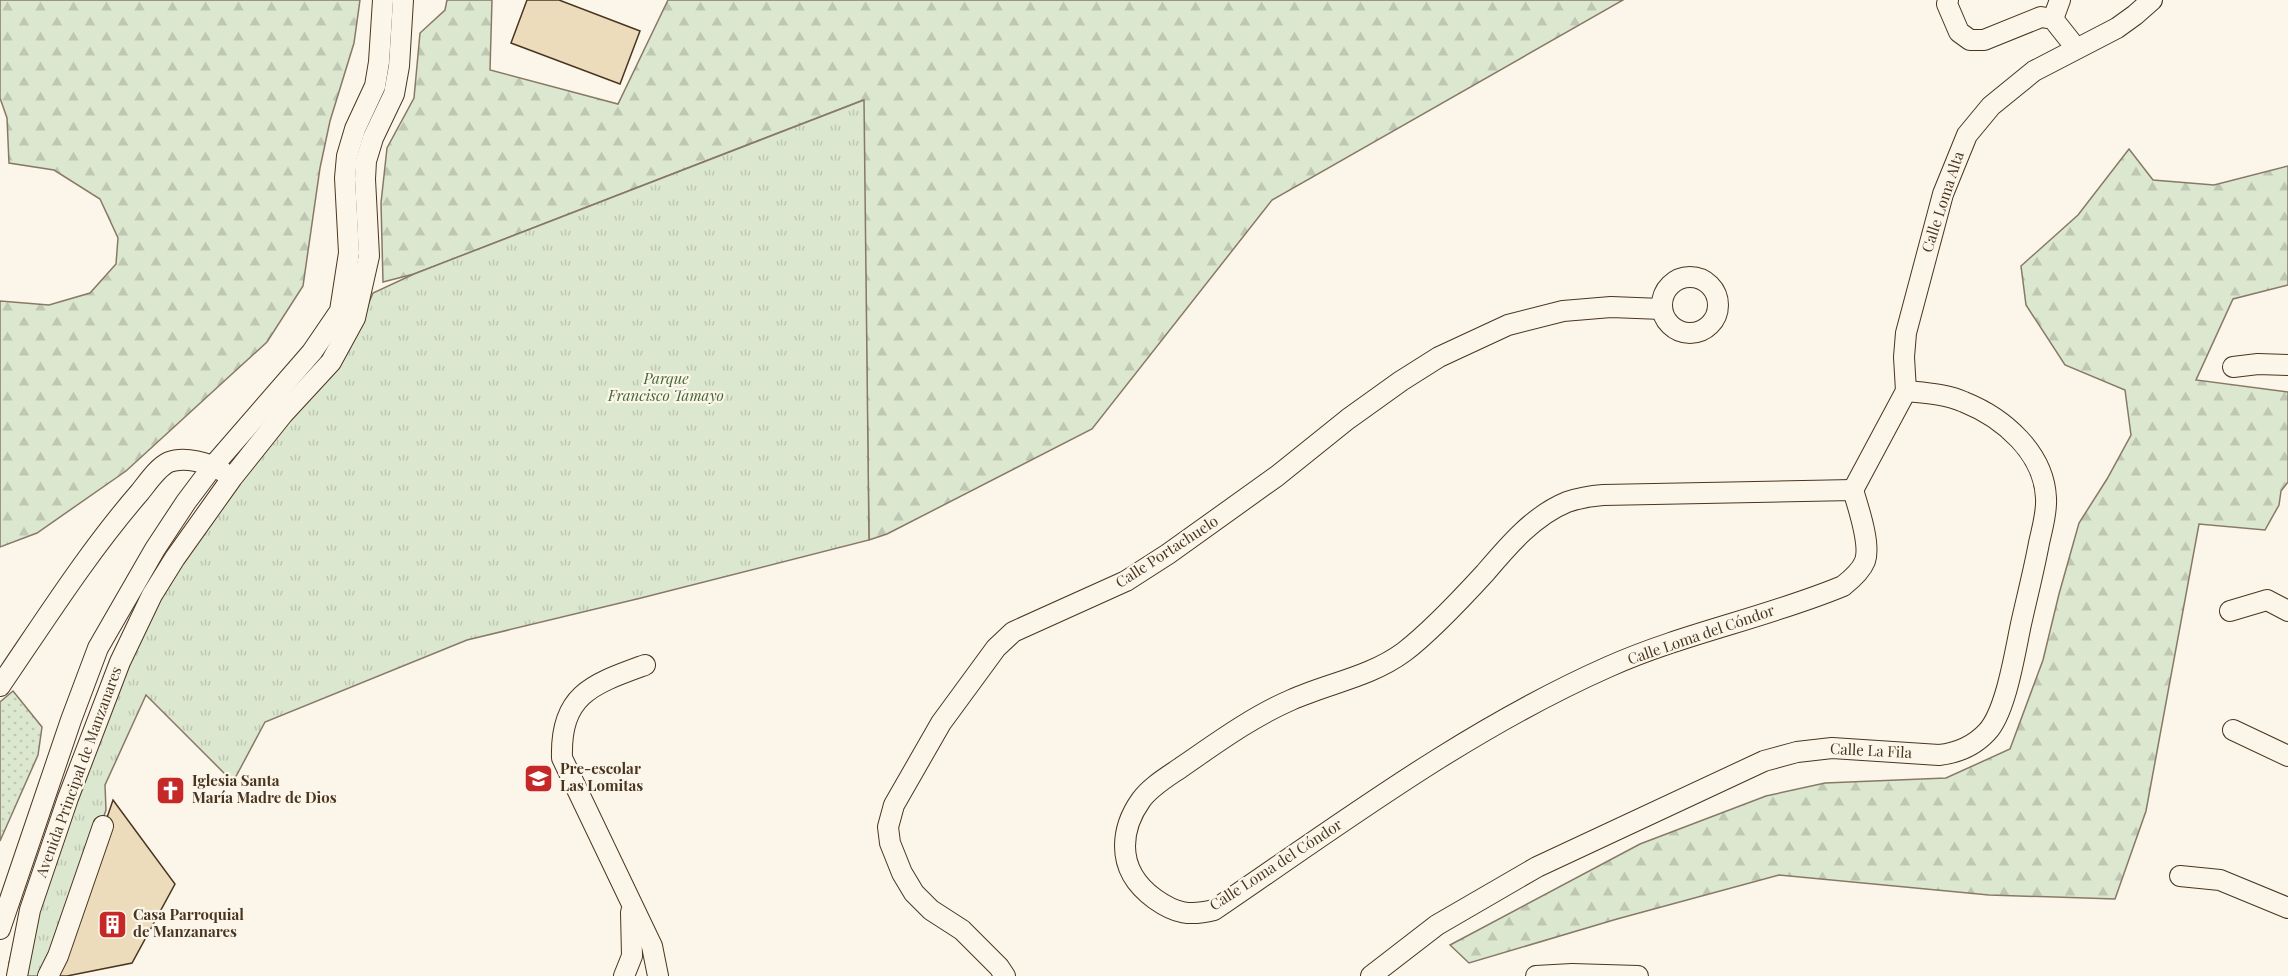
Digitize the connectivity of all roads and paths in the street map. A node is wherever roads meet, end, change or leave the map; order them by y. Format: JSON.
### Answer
{"nodes":[{"id":1,"x":383,"y":0,"type":"edge"},
{"id":2,"x":403,"y":0,"type":"edge"},
{"id":3,"x":1948,"y":0,"type":"edge"},
{"id":4,"x":2060,"y":0,"type":"edge"},
{"id":5,"x":2152,"y":0,"type":"edge"},
{"id":6,"x":2053,"y":19,"type":"junction"},
{"id":7,"x":2076,"y":48,"type":"junction"},
{"id":8,"x":1662,"y":309,"type":"dead end"},
{"id":9,"x":2288,"y":365,"type":"edge"},
{"id":10,"x":2233,"y":367,"type":"dead end"},
{"id":11,"x":1906,"y":391,"type":"junction"},
{"id":12,"x":213,"y":466,"type":"junction"},
{"id":13,"x":232,"y":478,"type":"junction"},
{"id":14,"x":1854,"y":490,"type":"junction"},
{"id":15,"x":2230,"y":611,"type":"dead end"},
{"id":16,"x":2288,"y":611,"type":"edge"},
{"id":17,"x":645,"y":665,"type":"dead end"},
{"id":18,"x":0,"y":686,"type":"edge"},
{"id":19,"x":2233,"y":730,"type":"dead end"},
{"id":20,"x":2288,"y":756,"type":"edge"},
{"id":21,"x":102,"y":826,"type":"dead end"},
{"id":22,"x":2180,"y":876,"type":"dead end"},
{"id":23,"x":630,"y":901,"type":"junction"},
{"id":24,"x":2288,"y":908,"type":"edge"},
{"id":25,"x":0,"y":928,"type":"edge"},
{"id":26,"x":625,"y":974,"type":"edge"},
{"id":27,"x":17,"y":976,"type":"edge"},
{"id":28,"x":48,"y":976,"type":"edge"},
{"id":29,"x":651,"y":976,"type":"edge"},
{"id":30,"x":658,"y":976,"type":"edge"},
{"id":31,"x":1005,"y":976,"type":"edge"},
{"id":32,"x":1371,"y":976,"type":"edge"},
{"id":33,"x":1536,"y":976,"type":"edge"},
{"id":34,"x":1638,"y":976,"type":"edge"}],
"edges":[{"from":1,"to":12,"type":"street","name":"Avenida Principal de Manzanares"},
{"from":2,"to":13,"type":"street","name":"Avenida Principal de Manzanares"},
{"from":3,"to":6,"type":"street"},
{"from":4,"to":6,"type":"street"},
{"from":5,"to":7,"type":"street","name":"Calle Loma Alta"},
{"from":6,"to":7,"type":"street"},
{"from":7,"to":11,"type":"street","name":"Calle Loma Alta"},
{"from":8,"to":31,"type":"street","name":"Calle Portachuelo"},
{"from":9,"to":10,"type":"street"},
{"from":11,"to":14,"type":"street"},
{"from":11,"to":32,"type":"street","name":"Calle La Fila"},
{"from":12,"to":13,"type":"street"},
{"from":12,"to":18,"type":"street"},
{"from":12,"to":25,"type":"street","name":"Avenida Principal de Manzanares"},
{"from":13,"to":27,"type":"street","name":"Avenida Principal de Manzanares"},
{"from":14,"to":14,"type":"street","name":"Calle Loma del Cóndor"},
{"from":15,"to":16,"type":"street"},
{"from":17,"to":23,"type":"street"},
{"from":19,"to":20,"type":"street"},
{"from":21,"to":28,"type":"street"},
{"from":22,"to":24,"type":"street"},
{"from":23,"to":26,"type":"street"},
{"from":23,"to":30,"type":"street"},
{"from":26,"to":29,"type":"street"},
{"from":33,"to":34,"type":"street"}]}
